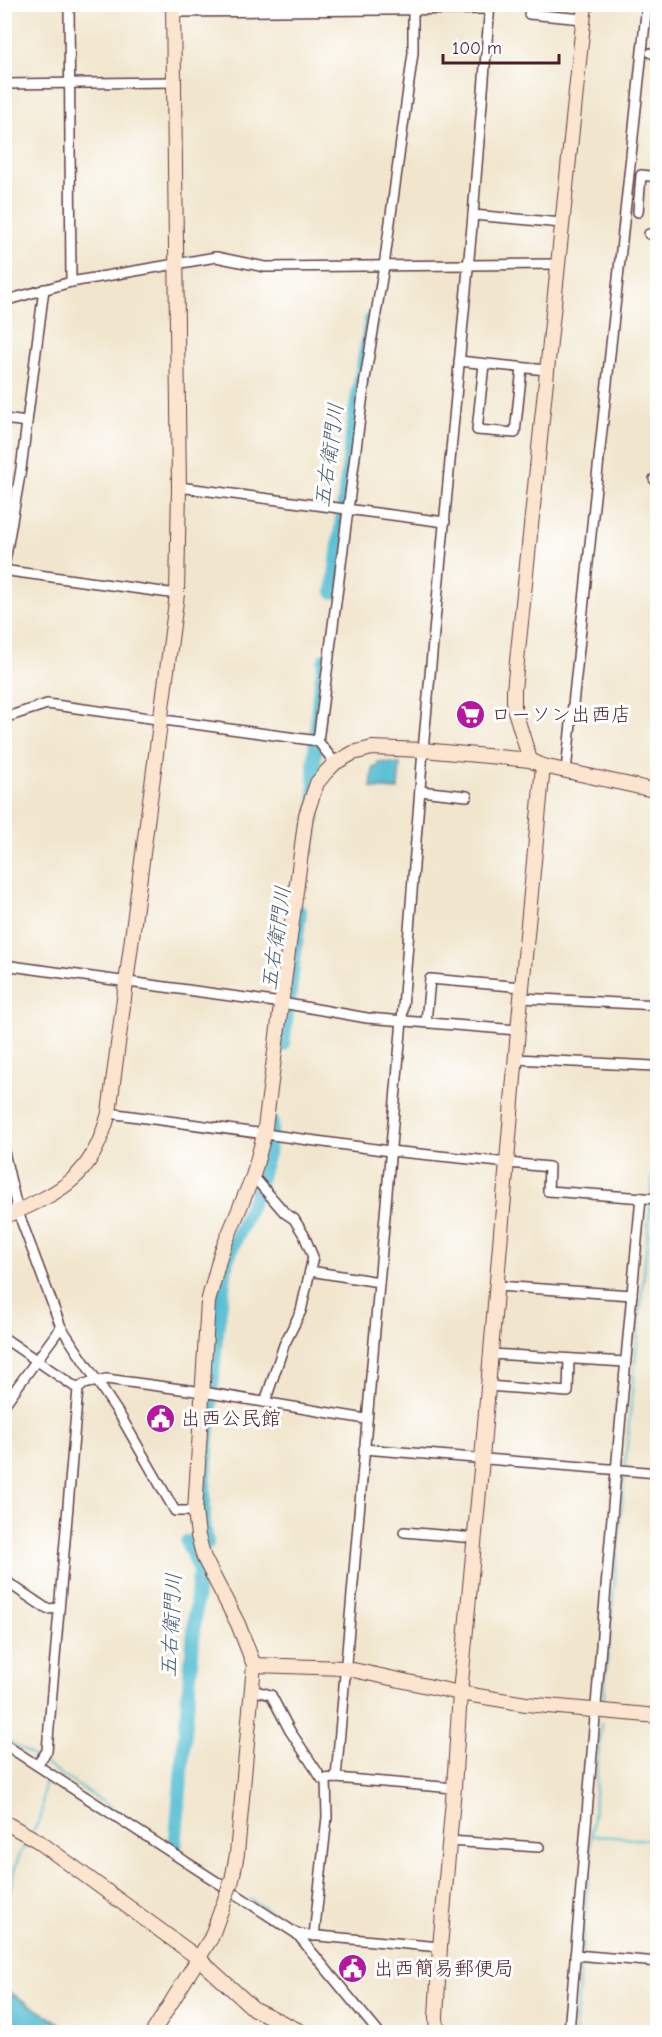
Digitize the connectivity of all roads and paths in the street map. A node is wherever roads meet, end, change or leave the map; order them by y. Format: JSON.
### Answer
{"nodes":[{"id":1,"x":69,"y":4,"type":"edge"},
{"id":2,"x":647,"y":4,"type":"edge"},
{"id":3,"x":413,"y":7,"type":"edge"},
{"id":4,"x":490,"y":7,"type":"edge"},
{"id":5,"x":174,"y":8,"type":"edge"},
{"id":6,"x":584,"y":12,"type":"edge"},
{"id":7,"x":529,"y":14,"type":"dead end"},
{"id":8,"x":174,"y":82,"type":"junction"},
{"id":9,"x":4,"y":84,"type":"edge"},
{"id":10,"x":70,"y":84,"type":"junction"},
{"id":11,"x":657,"y":177,"type":"edge"},
{"id":12,"x":638,"y":212,"type":"dead end"},
{"id":13,"x":473,"y":215,"type":"junction"},
{"id":14,"x":562,"y":223,"type":"junction"},
{"id":15,"x":177,"y":263,"type":"junction"},
{"id":16,"x":558,"y":264,"type":"junction"},
{"id":17,"x":384,"y":266,"type":"junction"},
{"id":18,"x":468,"y":266,"type":"junction"},
{"id":19,"x":71,"y":282,"type":"junction"},
{"id":20,"x":44,"y":289,"type":"junction"},
{"id":21,"x":4,"y":301,"type":"edge"},
{"id":22,"x":459,"y":361,"type":"junction"},
{"id":23,"x":484,"y":364,"type":"junction"},
{"id":24,"x":522,"y":368,"type":"junction"},
{"id":25,"x":546,"y":370,"type":"junction"},
{"id":26,"x":4,"y":419,"type":"edge"},
{"id":27,"x":27,"y":422,"type":"junction"},
{"id":28,"x":179,"y":487,"type":"junction"},
{"id":29,"x":4,"y":505,"type":"edge"},
{"id":30,"x":15,"y":506,"type":"junction"},
{"id":31,"x":348,"y":510,"type":"junction"},
{"id":32,"x":445,"y":522,"type":"junction"},
{"id":33,"x":5,"y":567,"type":"edge"},
{"id":34,"x":177,"y":594,"type":"junction"},
{"id":35,"x":4,"y":718,"type":"edge"},
{"id":36,"x":162,"y":720,"type":"junction"},
{"id":37,"x":522,"y":736,"type":"junction"},
{"id":38,"x":318,"y":741,"type":"junction"},
{"id":39,"x":423,"y":750,"type":"junction"},
{"id":40,"x":506,"y":758,"type":"junction"},
{"id":41,"x":335,"y":763,"type":"junction"},
{"id":42,"x":536,"y":763,"type":"junction"},
{"id":43,"x":567,"y":771,"type":"junction"},
{"id":44,"x":420,"y":791,"type":"junction"},
{"id":45,"x":657,"y":791,"type":"edge"},
{"id":46,"x":467,"y":796,"type":"dead end"},
{"id":47,"x":4,"y":965,"type":"edge"},
{"id":48,"x":127,"y":982,"type":"junction"},
{"id":49,"x":522,"y":992,"type":"junction"},
{"id":50,"x":282,"y":1003,"type":"junction"},
{"id":51,"x":657,"y":1005,"type":"edge"},
{"id":52,"x":402,"y":1020,"type":"junction"},
{"id":53,"x":426,"y":1022,"type":"junction"},
{"id":54,"x":518,"y":1030,"type":"junction"},
{"id":55,"x":516,"y":1059,"type":"junction"},
{"id":56,"x":653,"y":1066,"type":"dead end"},
{"id":57,"x":109,"y":1113,"type":"junction"},
{"id":58,"x":264,"y":1134,"type":"junction"},
{"id":59,"x":390,"y":1151,"type":"junction"},
{"id":60,"x":4,"y":1152,"type":"edge"},
{"id":61,"x":507,"y":1163,"type":"junction"},
{"id":62,"x":253,"y":1176,"type":"junction"},
{"id":63,"x":641,"y":1198,"type":"junction"},
{"id":64,"x":657,"y":1199,"type":"edge"},
{"id":65,"x":11,"y":1214,"type":"edge"},
{"id":66,"x":310,"y":1271,"type":"junction"},
{"id":67,"x":379,"y":1282,"type":"junction"},
{"id":68,"x":497,"y":1286,"type":"junction"},
{"id":69,"x":632,"y":1295,"type":"junction"},
{"id":70,"x":61,"y":1327,"type":"junction"},
{"id":71,"x":4,"y":1338,"type":"edge"},
{"id":72,"x":491,"y":1354,"type":"junction"},
{"id":73,"x":569,"y":1359,"type":"junction"},
{"id":74,"x":36,"y":1360,"type":"junction"},
{"id":75,"x":625,"y":1362,"type":"junction"},
{"id":76,"x":96,"y":1380,"type":"junction"},
{"id":77,"x":488,"y":1386,"type":"junction"},
{"id":78,"x":78,"y":1389,"type":"junction"},
{"id":79,"x":202,"y":1392,"type":"junction"},
{"id":80,"x":266,"y":1402,"type":"junction"},
{"id":81,"x":4,"y":1405,"type":"edge"},
{"id":82,"x":366,"y":1419,"type":"junction"},
{"id":83,"x":364,"y":1449,"type":"junction"},
{"id":84,"x":482,"y":1459,"type":"junction"},
{"id":85,"x":615,"y":1469,"type":"junction"},
{"id":86,"x":657,"y":1473,"type":"edge"},
{"id":87,"x":195,"y":1511,"type":"junction"},
{"id":88,"x":404,"y":1532,"type":"dead end"},
{"id":89,"x":474,"y":1538,"type":"junction"},
{"id":90,"x":4,"y":1580,"type":"edge"},
{"id":91,"x":59,"y":1608,"type":"junction"},
{"id":92,"x":254,"y":1665,"type":"junction"},
{"id":93,"x":344,"y":1668,"type":"junction"},
{"id":94,"x":252,"y":1690,"type":"junction"},
{"id":95,"x":460,"y":1693,"type":"junction"},
{"id":96,"x":597,"y":1710,"type":"junction"},
{"id":97,"x":657,"y":1716,"type":"edge"},
{"id":98,"x":4,"y":1744,"type":"edge"},
{"id":99,"x":37,"y":1765,"type":"junction"},
{"id":100,"x":331,"y":1779,"type":"junction"},
{"id":101,"x":454,"y":1788,"type":"junction"},
{"id":102,"x":4,"y":1822,"type":"edge"},
{"id":103,"x":449,"y":1841,"type":"junction"},
{"id":104,"x":539,"y":1847,"type":"dead end"},
{"id":105,"x":297,"y":1934,"type":"junction"},
{"id":106,"x":314,"y":1936,"type":"junction"},
{"id":107,"x":440,"y":1947,"type":"junction"},
{"id":108,"x":575,"y":1955,"type":"junction"},
{"id":109,"x":198,"y":1958,"type":"junction"},
{"id":110,"x":657,"y":1962,"type":"edge"},
{"id":111,"x":153,"y":2032,"type":"edge"},
{"id":112,"x":302,"y":2032,"type":"edge"},
{"id":113,"x":378,"y":2032,"type":"edge"},
{"id":114,"x":437,"y":2032,"type":"edge"},
{"id":115,"x":569,"y":2032,"type":"edge"}],
"edges":[{"from":1,"to":10,"type":"street"},
{"from":2,"to":43,"type":"street"},
{"from":3,"to":4,"type":"street"},
{"from":3,"to":5,"type":"street"},
{"from":3,"to":17,"type":"street"},
{"from":4,"to":13,"type":"street"},
{"from":5,"to":8,"type":"street"},
{"from":6,"to":7,"type":"street"},
{"from":6,"to":14,"type":"street"},
{"from":8,"to":10,"type":"street"},
{"from":8,"to":15,"type":"street"},
{"from":9,"to":10,"type":"street"},
{"from":10,"to":19,"type":"street"},
{"from":11,"to":12,"type":"street"},
{"from":13,"to":14,"type":"street"},
{"from":13,"to":18,"type":"street"},
{"from":14,"to":16,"type":"street"},
{"from":15,"to":17,"type":"street"},
{"from":15,"to":19,"type":"street"},
{"from":15,"to":28,"type":"street"},
{"from":16,"to":18,"type":"street"},
{"from":16,"to":25,"type":"street"},
{"from":17,"to":18,"type":"street"},
{"from":17,"to":31,"type":"street"},
{"from":18,"to":22,"type":"street"},
{"from":19,"to":20,"type":"street"},
{"from":20,"to":21,"type":"street"},
{"from":20,"to":27,"type":"street"},
{"from":22,"to":23,"type":"street"},
{"from":22,"to":32,"type":"street"},
{"from":23,"to":24,"type":"street"},
{"from":23,"to":24,"type":"street"},
{"from":24,"to":25,"type":"street"},
{"from":25,"to":37,"type":"street"},
{"from":26,"to":27,"type":"street"},
{"from":27,"to":30,"type":"street"},
{"from":28,"to":31,"type":"street"},
{"from":28,"to":34,"type":"street"},
{"from":29,"to":30,"type":"street"},
{"from":30,"to":33,"type":"street"},
{"from":31,"to":32,"type":"street"},
{"from":31,"to":38,"type":"street"},
{"from":32,"to":39,"type":"street"},
{"from":33,"to":34,"type":"street"},
{"from":34,"to":36,"type":"street"},
{"from":35,"to":36,"type":"street"},
{"from":36,"to":38,"type":"street"},
{"from":36,"to":48,"type":"street"},
{"from":37,"to":40,"type":"street"},
{"from":37,"to":42,"type":"street"},
{"from":38,"to":41,"type":"street"},
{"from":39,"to":40,"type":"street"},
{"from":39,"to":41,"type":"street"},
{"from":39,"to":44,"type":"street"},
{"from":40,"to":42,"type":"street"},
{"from":41,"to":50,"type":"street"},
{"from":42,"to":43,"type":"street"},
{"from":42,"to":49,"type":"street"},
{"from":43,"to":45,"type":"street"},
{"from":44,"to":46,"type":"street"},
{"from":44,"to":52,"type":"street"},
{"from":47,"to":48,"type":"street"},
{"from":48,"to":50,"type":"street"},
{"from":48,"to":57,"type":"street"},
{"from":49,"to":51,"type":"street"},
{"from":49,"to":53,"type":"street"},
{"from":49,"to":54,"type":"street"},
{"from":50,"to":52,"type":"street"},
{"from":50,"to":58,"type":"street"},
{"from":52,"to":53,"type":"street"},
{"from":52,"to":59,"type":"street"},
{"from":53,"to":54,"type":"street"},
{"from":54,"to":55,"type":"street"},
{"from":55,"to":56,"type":"street"},
{"from":55,"to":61,"type":"street"},
{"from":57,"to":58,"type":"street"},
{"from":57,"to":65,"type":"street"},
{"from":58,"to":59,"type":"street"},
{"from":58,"to":62,"type":"street"},
{"from":59,"to":61,"type":"street"},
{"from":59,"to":67,"type":"street"},
{"from":60,"to":65,"type":"street"},
{"from":61,"to":63,"type":"street"},
{"from":61,"to":68,"type":"street"},
{"from":62,"to":66,"type":"street"},
{"from":62,"to":79,"type":"street"},
{"from":63,"to":64,"type":"street"},
{"from":63,"to":69,"type":"street"},
{"from":65,"to":70,"type":"street"},
{"from":66,"to":67,"type":"street"},
{"from":66,"to":80,"type":"street"},
{"from":67,"to":82,"type":"street"},
{"from":68,"to":69,"type":"street"},
{"from":68,"to":72,"type":"street"},
{"from":69,"to":75,"type":"street"},
{"from":70,"to":74,"type":"street"},
{"from":70,"to":76,"type":"street"},
{"from":71,"to":74,"type":"street"},
{"from":72,"to":73,"type":"street"},
{"from":72,"to":77,"type":"street"},
{"from":73,"to":75,"type":"street"},
{"from":73,"to":77,"type":"street"},
{"from":74,"to":78,"type":"street"},
{"from":74,"to":81,"type":"street"},
{"from":75,"to":85,"type":"street"},
{"from":76,"to":78,"type":"street"},
{"from":76,"to":79,"type":"street"},
{"from":76,"to":87,"type":"street"},
{"from":77,"to":84,"type":"street"},
{"from":78,"to":91,"type":"street"},
{"from":79,"to":80,"type":"street"},
{"from":79,"to":87,"type":"street"},
{"from":80,"to":82,"type":"street"},
{"from":82,"to":83,"type":"street"},
{"from":83,"to":84,"type":"street"},
{"from":83,"to":93,"type":"street"},
{"from":84,"to":85,"type":"street"},
{"from":84,"to":89,"type":"street"},
{"from":85,"to":86,"type":"street"},
{"from":85,"to":96,"type":"street"},
{"from":87,"to":92,"type":"street"},
{"from":88,"to":89,"type":"street"},
{"from":89,"to":95,"type":"street"},
{"from":90,"to":91,"type":"street"},
{"from":91,"to":99,"type":"street"},
{"from":92,"to":93,"type":"street"},
{"from":92,"to":94,"type":"street"},
{"from":93,"to":95,"type":"street"},
{"from":93,"to":100,"type":"street"},
{"from":94,"to":100,"type":"street"},
{"from":94,"to":109,"type":"street","bridge":true},
{"from":95,"to":96,"type":"street"},
{"from":95,"to":101,"type":"street"},
{"from":96,"to":97,"type":"street"},
{"from":96,"to":108,"type":"street"},
{"from":98,"to":99,"type":"street"},
{"from":99,"to":105,"type":"street"},
{"from":100,"to":101,"type":"street"},
{"from":100,"to":106,"type":"street"},
{"from":101,"to":103,"type":"street"},
{"from":102,"to":109,"type":"street"},
{"from":103,"to":104,"type":"street"},
{"from":103,"to":107,"type":"street"},
{"from":105,"to":106,"type":"street"},
{"from":105,"to":113,"type":"street"},
{"from":106,"to":107,"type":"street"},
{"from":107,"to":114,"type":"street"},
{"from":108,"to":110,"type":"street"},
{"from":108,"to":115,"type":"street"},
{"from":109,"to":111,"type":"street"},
{"from":109,"to":112,"type":"street"}]}
